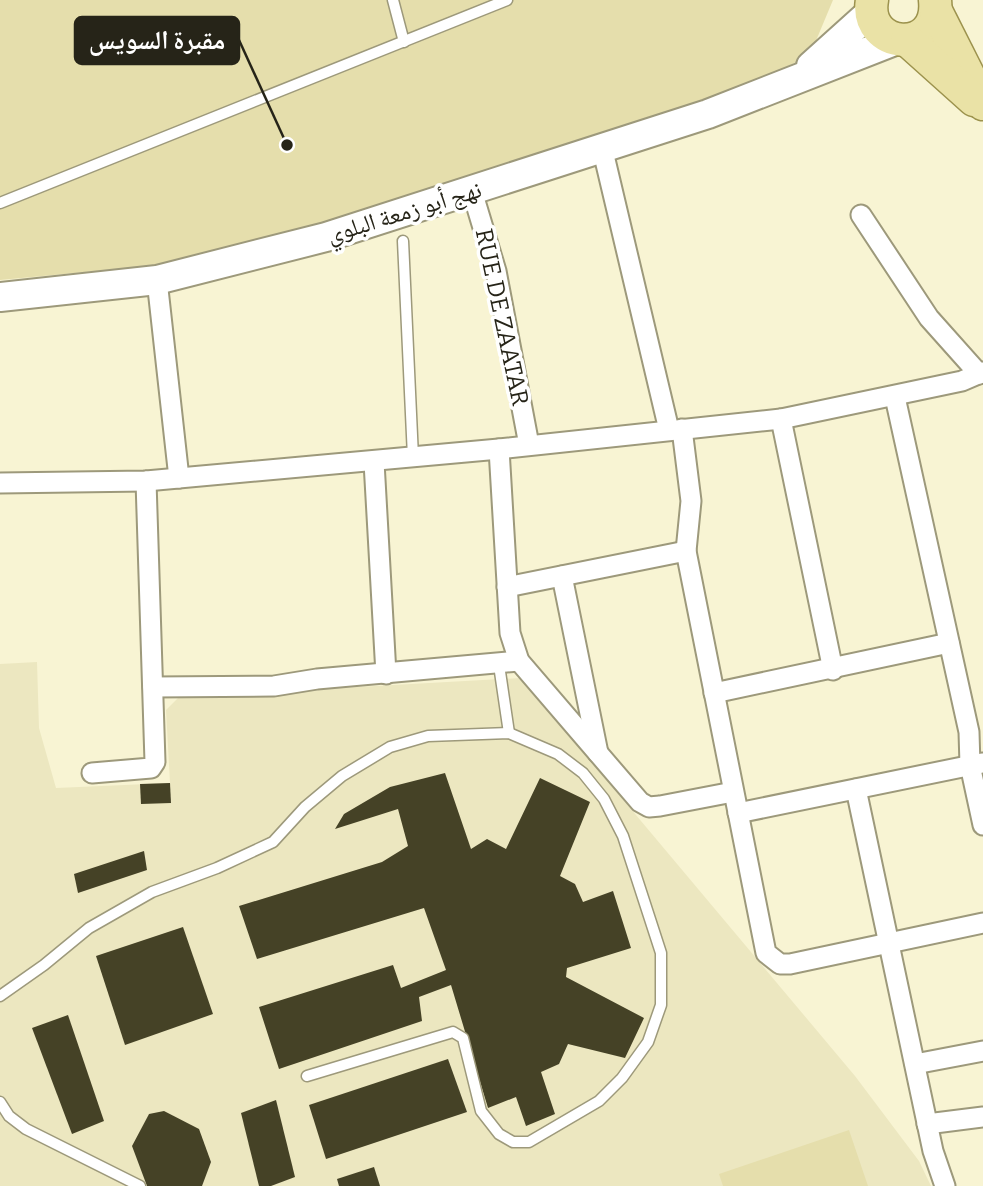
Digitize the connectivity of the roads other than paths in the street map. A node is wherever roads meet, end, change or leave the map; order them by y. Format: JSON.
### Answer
{"nodes":[{"id":1,"x":393,"y":0,"type":"edge"},
{"id":2,"x":507,"y":0,"type":"edge"},
{"id":3,"x":936,"y":3,"type":"edge"},
{"id":4,"x":871,"y":6,"type":"edge"},
{"id":5,"x":902,"y":40,"type":"junction"},
{"id":6,"x":404,"y":42,"type":"junction"},
{"id":7,"x":796,"y":80,"type":"junction"},
{"id":8,"x":983,"y":106,"type":"edge"},
{"id":9,"x":601,"y":147,"type":"junction"},
{"id":10,"x":472,"y":191,"type":"junction"},
{"id":11,"x":0,"y":203,"type":"edge"},
{"id":12,"x":861,"y":215,"type":"dead end"},
{"id":13,"x":403,"y":241,"type":"dead end"},
{"id":14,"x":157,"y":280,"type":"junction"},
{"id":15,"x":0,"y":297,"type":"edge"},
{"id":16,"x":982,"y":376,"type":"edge"},
{"id":17,"x":895,"y":397,"type":"junction"},
{"id":18,"x":781,"y":419,"type":"junction"},
{"id":19,"x":676,"y":430,"type":"junction"},
{"id":20,"x":529,"y":445,"type":"junction"},
{"id":21,"x":499,"y":449,"type":"junction"},
{"id":22,"x":413,"y":458,"type":"junction"},
{"id":23,"x":374,"y":462,"type":"junction"},
{"id":24,"x":179,"y":478,"type":"junction"},
{"id":25,"x":146,"y":481,"type":"junction"},
{"id":26,"x":0,"y":483,"type":"edge"},
{"id":27,"x":686,"y":551,"type":"junction"},
{"id":28,"x":562,"y":576,"type":"junction"},
{"id":29,"x":507,"y":587,"type":"junction"},
{"id":30,"x":949,"y":643,"type":"junction"},
{"id":31,"x":519,"y":661,"type":"junction"},
{"id":32,"x":499,"y":665,"type":"junction"},
{"id":33,"x":833,"y":670,"type":"junction"},
{"id":34,"x":386,"y":674,"type":"junction"},
{"id":35,"x":153,"y":687,"type":"junction"},
{"id":36,"x":714,"y":694,"type":"junction"},
{"id":37,"x":509,"y":733,"type":"junction"},
{"id":38,"x":598,"y":754,"type":"junction"},
{"id":39,"x":976,"y":764,"type":"edge"},
{"id":40,"x":92,"y":772,"type":"dead end"},
{"id":41,"x":856,"y":789,"type":"junction"},
{"id":42,"x":733,"y":792,"type":"junction"},
{"id":43,"x":737,"y":813,"type":"junction"},
{"id":44,"x":983,"y":825,"type":"edge"},
{"id":45,"x":983,"y":923,"type":"edge"},
{"id":46,"x":889,"y":943,"type":"junction"},
{"id":47,"x":0,"y":996,"type":"edge"},
{"id":48,"x":983,"y":1051,"type":"edge"},
{"id":49,"x":915,"y":1064,"type":"junction"},
{"id":50,"x":307,"y":1076,"type":"dead end"},
{"id":51,"x":0,"y":1102,"type":"edge"},
{"id":52,"x":983,"y":1117,"type":"edge"},
{"id":53,"x":927,"y":1124,"type":"junction"},
{"id":54,"x":141,"y":1186,"type":"edge"},
{"id":55,"x":945,"y":1186,"type":"edge"}],
"edges":[{"from":1,"to":6,"type":"lane"},
{"from":2,"to":6,"type":"lane"},
{"from":3,"to":5,"type":"main road"},
{"from":3,"to":8,"type":"main road"},
{"from":4,"to":5,"type":"main road"},
{"from":4,"to":7,"type":"main road","name":"نهج أبو زمعة البلوي"},
{"from":5,"to":7,"type":"main road","name":"نهج أبو زمعة البلوي"},
{"from":5,"to":8,"type":"main road"},
{"from":6,"to":11,"type":"lane"},
{"from":7,"to":9,"type":"main road","name":"نهج أبو زمعة البلوي"},
{"from":9,"to":10,"type":"main road","name":"نهج أبو زمعة البلوي"},
{"from":9,"to":19,"type":"street"},
{"from":10,"to":14,"type":"main road","name":"نهج أبو زمعة البلوي"},
{"from":10,"to":20,"type":"street","name":"RUE DE ZAATAR"},
{"from":12,"to":16,"type":"street"},
{"from":13,"to":22,"type":"lane"},
{"from":14,"to":15,"type":"main road","name":"نهج أبو زمعة البلوي"},
{"from":14,"to":24,"type":"street"},
{"from":16,"to":17,"type":"street"},
{"from":17,"to":18,"type":"street"},
{"from":17,"to":30,"type":"street"},
{"from":18,"to":19,"type":"street"},
{"from":18,"to":33,"type":"street"},
{"from":19,"to":20,"type":"street"},
{"from":19,"to":27,"type":"street"},
{"from":20,"to":21,"type":"street"},
{"from":21,"to":22,"type":"street"},
{"from":21,"to":29,"type":"street"},
{"from":22,"to":23,"type":"street"},
{"from":23,"to":24,"type":"street"},
{"from":23,"to":34,"type":"street"},
{"from":24,"to":25,"type":"street"},
{"from":25,"to":26,"type":"street"},
{"from":25,"to":35,"type":"street"},
{"from":27,"to":28,"type":"street"},
{"from":27,"to":36,"type":"street"},
{"from":28,"to":29,"type":"street"},
{"from":28,"to":38,"type":"street"},
{"from":29,"to":31,"type":"street"},
{"from":30,"to":33,"type":"street"},
{"from":30,"to":39,"type":"street"},
{"from":31,"to":32,"type":"street"},
{"from":31,"to":38,"type":"street"},
{"from":32,"to":34,"type":"street"},
{"from":32,"to":37,"type":"lane"},
{"from":33,"to":36,"type":"street"},
{"from":34,"to":35,"type":"street"},
{"from":35,"to":40,"type":"street"},
{"from":36,"to":42,"type":"street"},
{"from":37,"to":47,"type":"lane"},
{"from":37,"to":50,"type":"lane"},
{"from":38,"to":42,"type":"street"},
{"from":39,"to":41,"type":"street"},
{"from":39,"to":44,"type":"street"},
{"from":41,"to":43,"type":"street"},
{"from":41,"to":46,"type":"street"},
{"from":42,"to":43,"type":"street"},
{"from":43,"to":46,"type":"street"},
{"from":45,"to":46,"type":"street"},
{"from":46,"to":49,"type":"street"},
{"from":48,"to":49,"type":"street"},
{"from":49,"to":53,"type":"street"},
{"from":51,"to":54,"type":"lane"},
{"from":52,"to":53,"type":"street"},
{"from":53,"to":55,"type":"street"}]}
